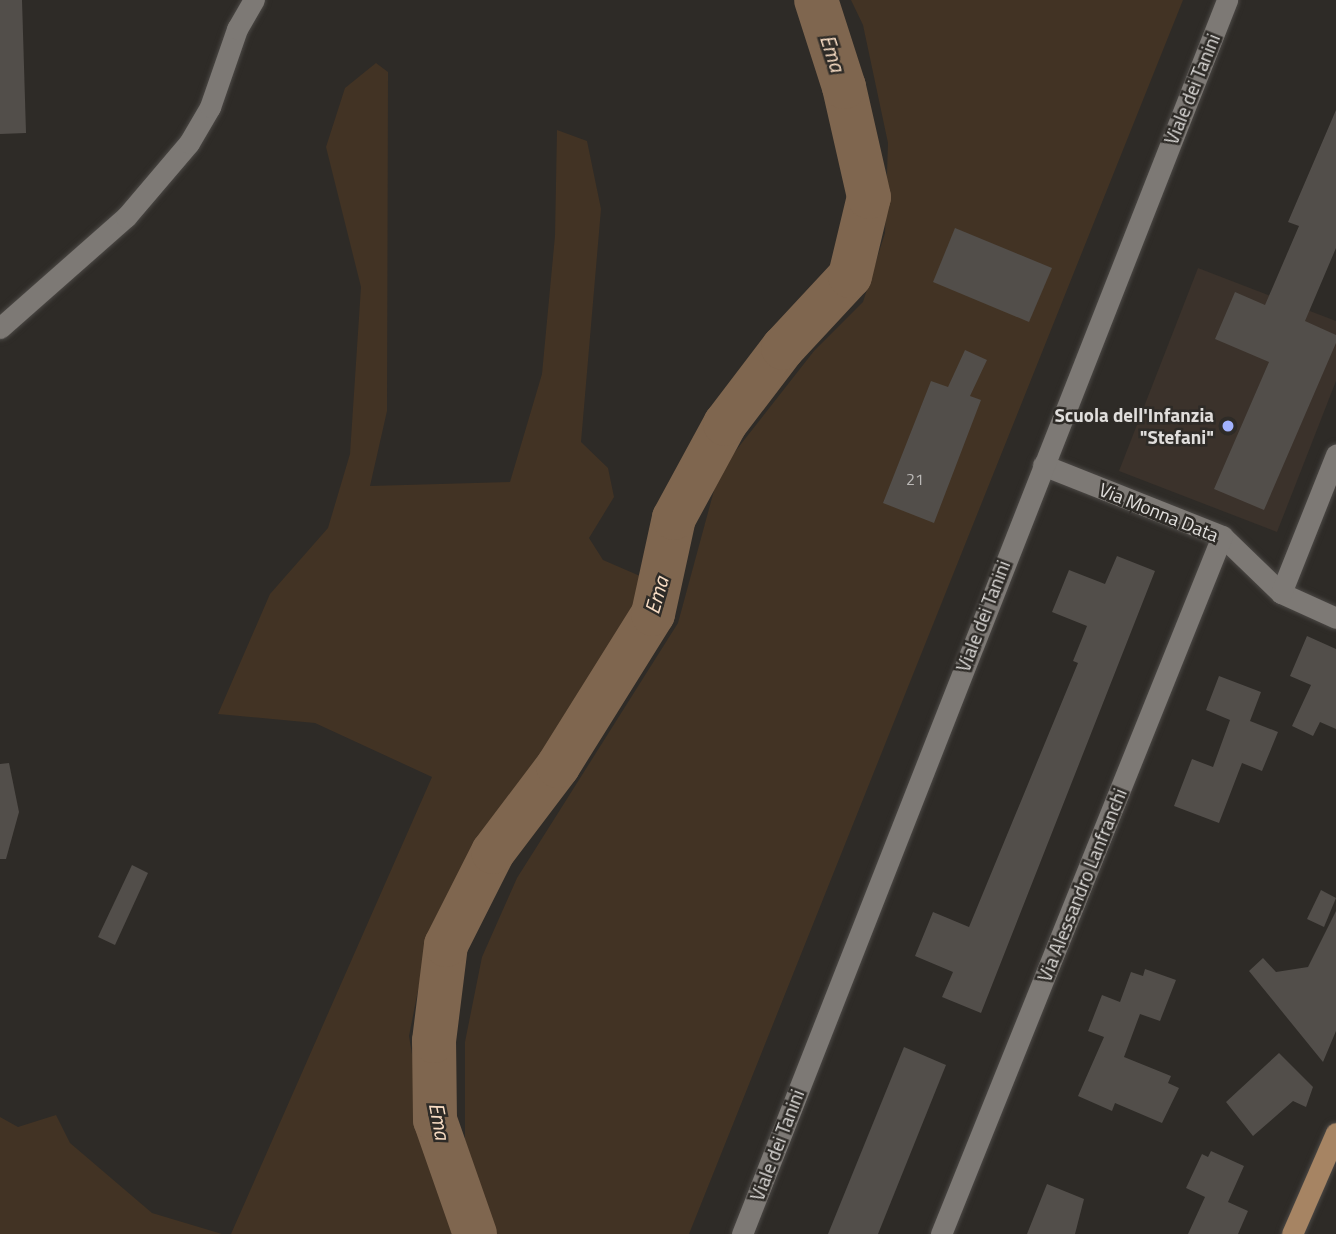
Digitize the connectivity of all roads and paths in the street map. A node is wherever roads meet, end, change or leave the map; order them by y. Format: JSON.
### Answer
{"nodes":[{"id":1,"x":254,"y":0,"type":"edge"},
{"id":2,"x":1227,"y":0,"type":"edge"},
{"id":3,"x":0,"y":328,"type":"edge"},
{"id":4,"x":1336,"y":455,"type":"edge"},
{"id":5,"x":1042,"y":465,"type":"junction"},
{"id":6,"x":1222,"y":536,"type":"junction"},
{"id":7,"x":1281,"y":593,"type":"junction"},
{"id":8,"x":1336,"y":618,"type":"edge"},
{"id":9,"x":1336,"y":1133,"type":"edge"},
{"id":10,"x":742,"y":1234,"type":"edge"},
{"id":11,"x":941,"y":1234,"type":"edge"},
{"id":12,"x":1292,"y":1234,"type":"edge"}],
"edges":[{"from":1,"to":3,"type":"street"},
{"from":2,"to":5,"type":"street","name":"Viale dei Tanini"},
{"from":4,"to":7,"type":"street"},
{"from":5,"to":6,"type":"street","name":"Via Monna Data"},
{"from":5,"to":10,"type":"street","name":"Viale dei Tanini"},
{"from":6,"to":7,"type":"street","name":"Via Monna Data"},
{"from":6,"to":11,"type":"street","name":"Via Alessandro Lanfranchi"},
{"from":7,"to":8,"type":"street","name":"Via Monna Data"},
{"from":9,"to":12,"type":"main road"}]}
